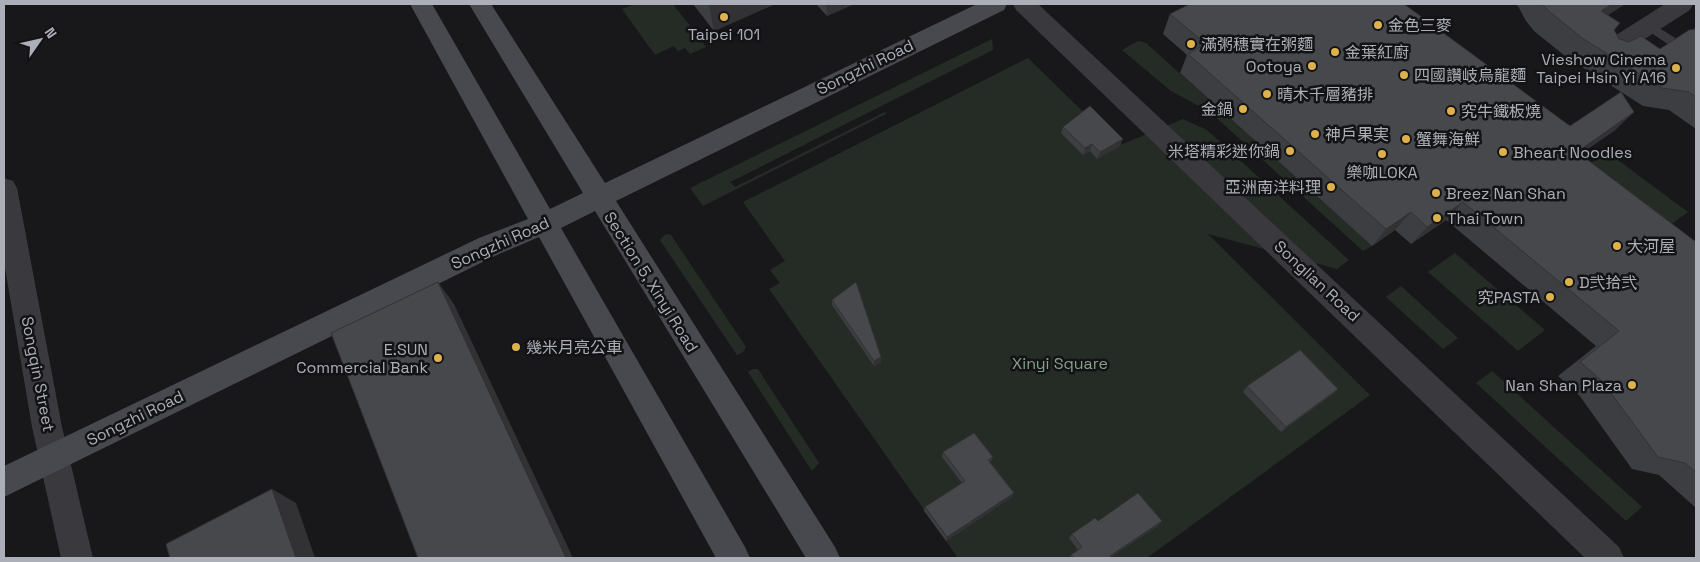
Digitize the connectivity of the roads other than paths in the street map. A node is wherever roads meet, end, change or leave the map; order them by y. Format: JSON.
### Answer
{"nodes":[{"id":1,"x":421,"y":4,"type":"edge"},
{"id":2,"x":480,"y":4,"type":"edge"},
{"id":3,"x":996,"y":4,"type":"edge"},
{"id":4,"x":1024,"y":4,"type":"edge"},
{"id":5,"x":1682,"y":4,"type":"edge"},
{"id":6,"x":1648,"y":25,"type":"junction"},
{"id":7,"x":1676,"y":44,"type":"edge"},
{"id":8,"x":1610,"y":50,"type":"edge"},
{"id":9,"x":4,"y":188,"type":"edge"},
{"id":10,"x":598,"y":197,"type":"junction"},
{"id":11,"x":546,"y":223,"type":"junction"},
{"id":12,"x":54,"y":458,"type":"junction"},
{"id":13,"x":4,"y":482,"type":"edge"},
{"id":14,"x":77,"y":558,"type":"edge"},
{"id":15,"x":734,"y":558,"type":"edge"},
{"id":16,"x":824,"y":558,"type":"edge"},
{"id":17,"x":1608,"y":558,"type":"edge"}],
"edges":[{"from":1,"to":11,"type":"main road"},
{"from":2,"to":10,"type":"main road","name":"Section 5, Xinyi Road"},
{"from":3,"to":10,"type":"main road","name":"Songzhi Road"},
{"from":4,"to":17,"type":"street","name":"Songlian Road"},
{"from":5,"to":6,"type":"street"},
{"from":6,"to":7,"type":"lane"},
{"from":6,"to":8,"type":"street"},
{"from":9,"to":12,"type":"street","name":"Songqin Street"},
{"from":10,"to":11,"type":"main road","name":"Songzhi Road"},
{"from":10,"to":16,"type":"main road","name":"Section 5, Xinyi Road"},
{"from":11,"to":12,"type":"main road","name":"Songzhi Road"},
{"from":11,"to":15,"type":"main road"},
{"from":12,"to":13,"type":"main road","name":"Songzhi Road"},
{"from":12,"to":14,"type":"street","name":"Songqin Street"}]}
